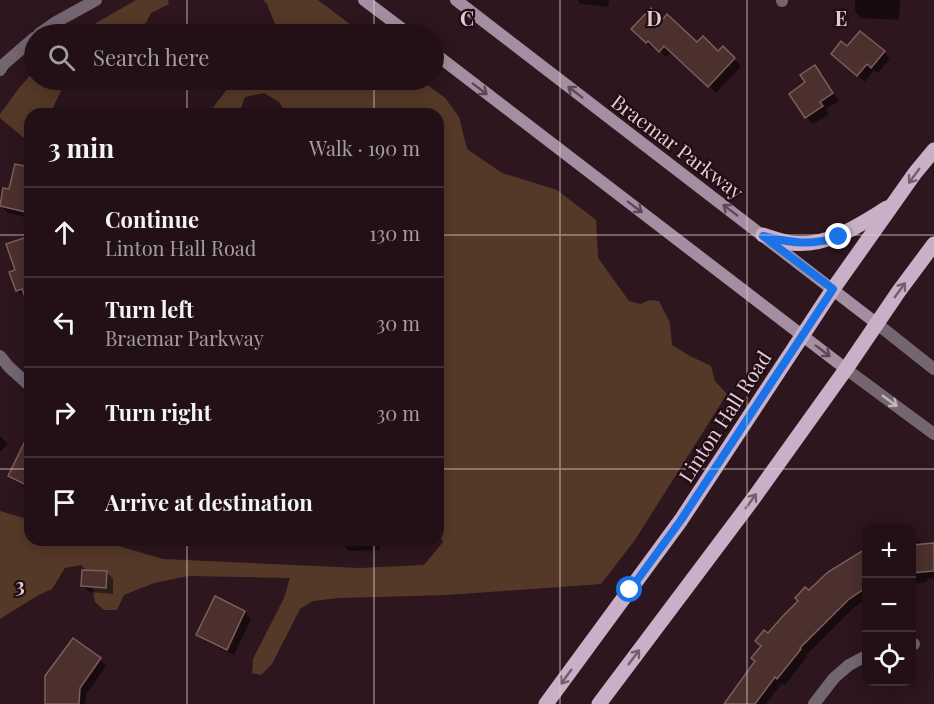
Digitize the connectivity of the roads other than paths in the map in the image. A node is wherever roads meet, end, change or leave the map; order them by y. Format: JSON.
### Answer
{"nodes":[{"id":1,"x":96,"y":0,"type":"edge"},
{"id":2,"x":364,"y":0,"type":"edge"},
{"id":3,"x":456,"y":0,"type":"edge"},
{"id":4,"x":53,"y":24,"type":"edge"},
{"id":5,"x":396,"y":24,"type":"edge"},
{"id":6,"x":24,"y":46,"type":"edge"},
{"id":7,"x":444,"y":61,"type":"edge"},
{"id":8,"x":0,"y":70,"type":"edge"},
{"id":9,"x":934,"y":150,"type":"edge"},
{"id":10,"x":894,"y":203,"type":"junction"},
{"id":11,"x":763,"y":236,"type":"junction"},
{"id":12,"x":934,"y":244,"type":"edge"},
{"id":13,"x":833,"y":289,"type":"junction"},
{"id":14,"x":876,"y":323,"type":"junction"},
{"id":15,"x":802,"y":335,"type":"junction"},
{"id":16,"x":0,"y":356,"type":"edge"},
{"id":17,"x":846,"y":369,"type":"junction"},
{"id":18,"x":934,"y":369,"type":"edge"},
{"id":19,"x":24,"y":381,"type":"edge"},
{"id":20,"x":934,"y":434,"type":"edge"},
{"id":21,"x":862,"y":658,"type":"edge"},
{"id":22,"x":546,"y":704,"type":"edge"},
{"id":23,"x":599,"y":704,"type":"edge"},
{"id":24,"x":814,"y":704,"type":"edge"}],
"edges":[{"from":1,"to":4,"type":"street"},
{"from":2,"to":5,"type":"street"},
{"from":11,"to":3,"type":"street","name":"Braemar Parkway","one_way":true},
{"from":6,"to":8,"type":"street"},
{"from":7,"to":15,"type":"street","one_way":true},
{"from":9,"to":10,"type":"main road","name":"Linton Hall Road","one_way":true},
{"from":10,"to":11,"type":"main road"},
{"from":10,"to":13,"type":"main road","name":"Linton Hall Road"},
{"from":11,"to":13,"type":"street","name":"Braemar Parkway"},
{"from":14,"to":12,"type":"main road","one_way":true},
{"from":13,"to":14,"type":"street","name":"Braemar Parkway"},
{"from":13,"to":15,"type":"main road","name":"Linton Hall Road"},
{"from":14,"to":17,"type":"main road"},
{"from":14,"to":18,"type":"street"},
{"from":15,"to":17,"type":"street","one_way":true},
{"from":15,"to":22,"type":"main road","name":"Linton Hall Road","one_way":true},
{"from":16,"to":19,"type":"street"},
{"from":17,"to":20,"type":"street","one_way":true},
{"from":23,"to":17,"type":"main road","one_way":true},
{"from":21,"to":24,"type":"street"}]}
